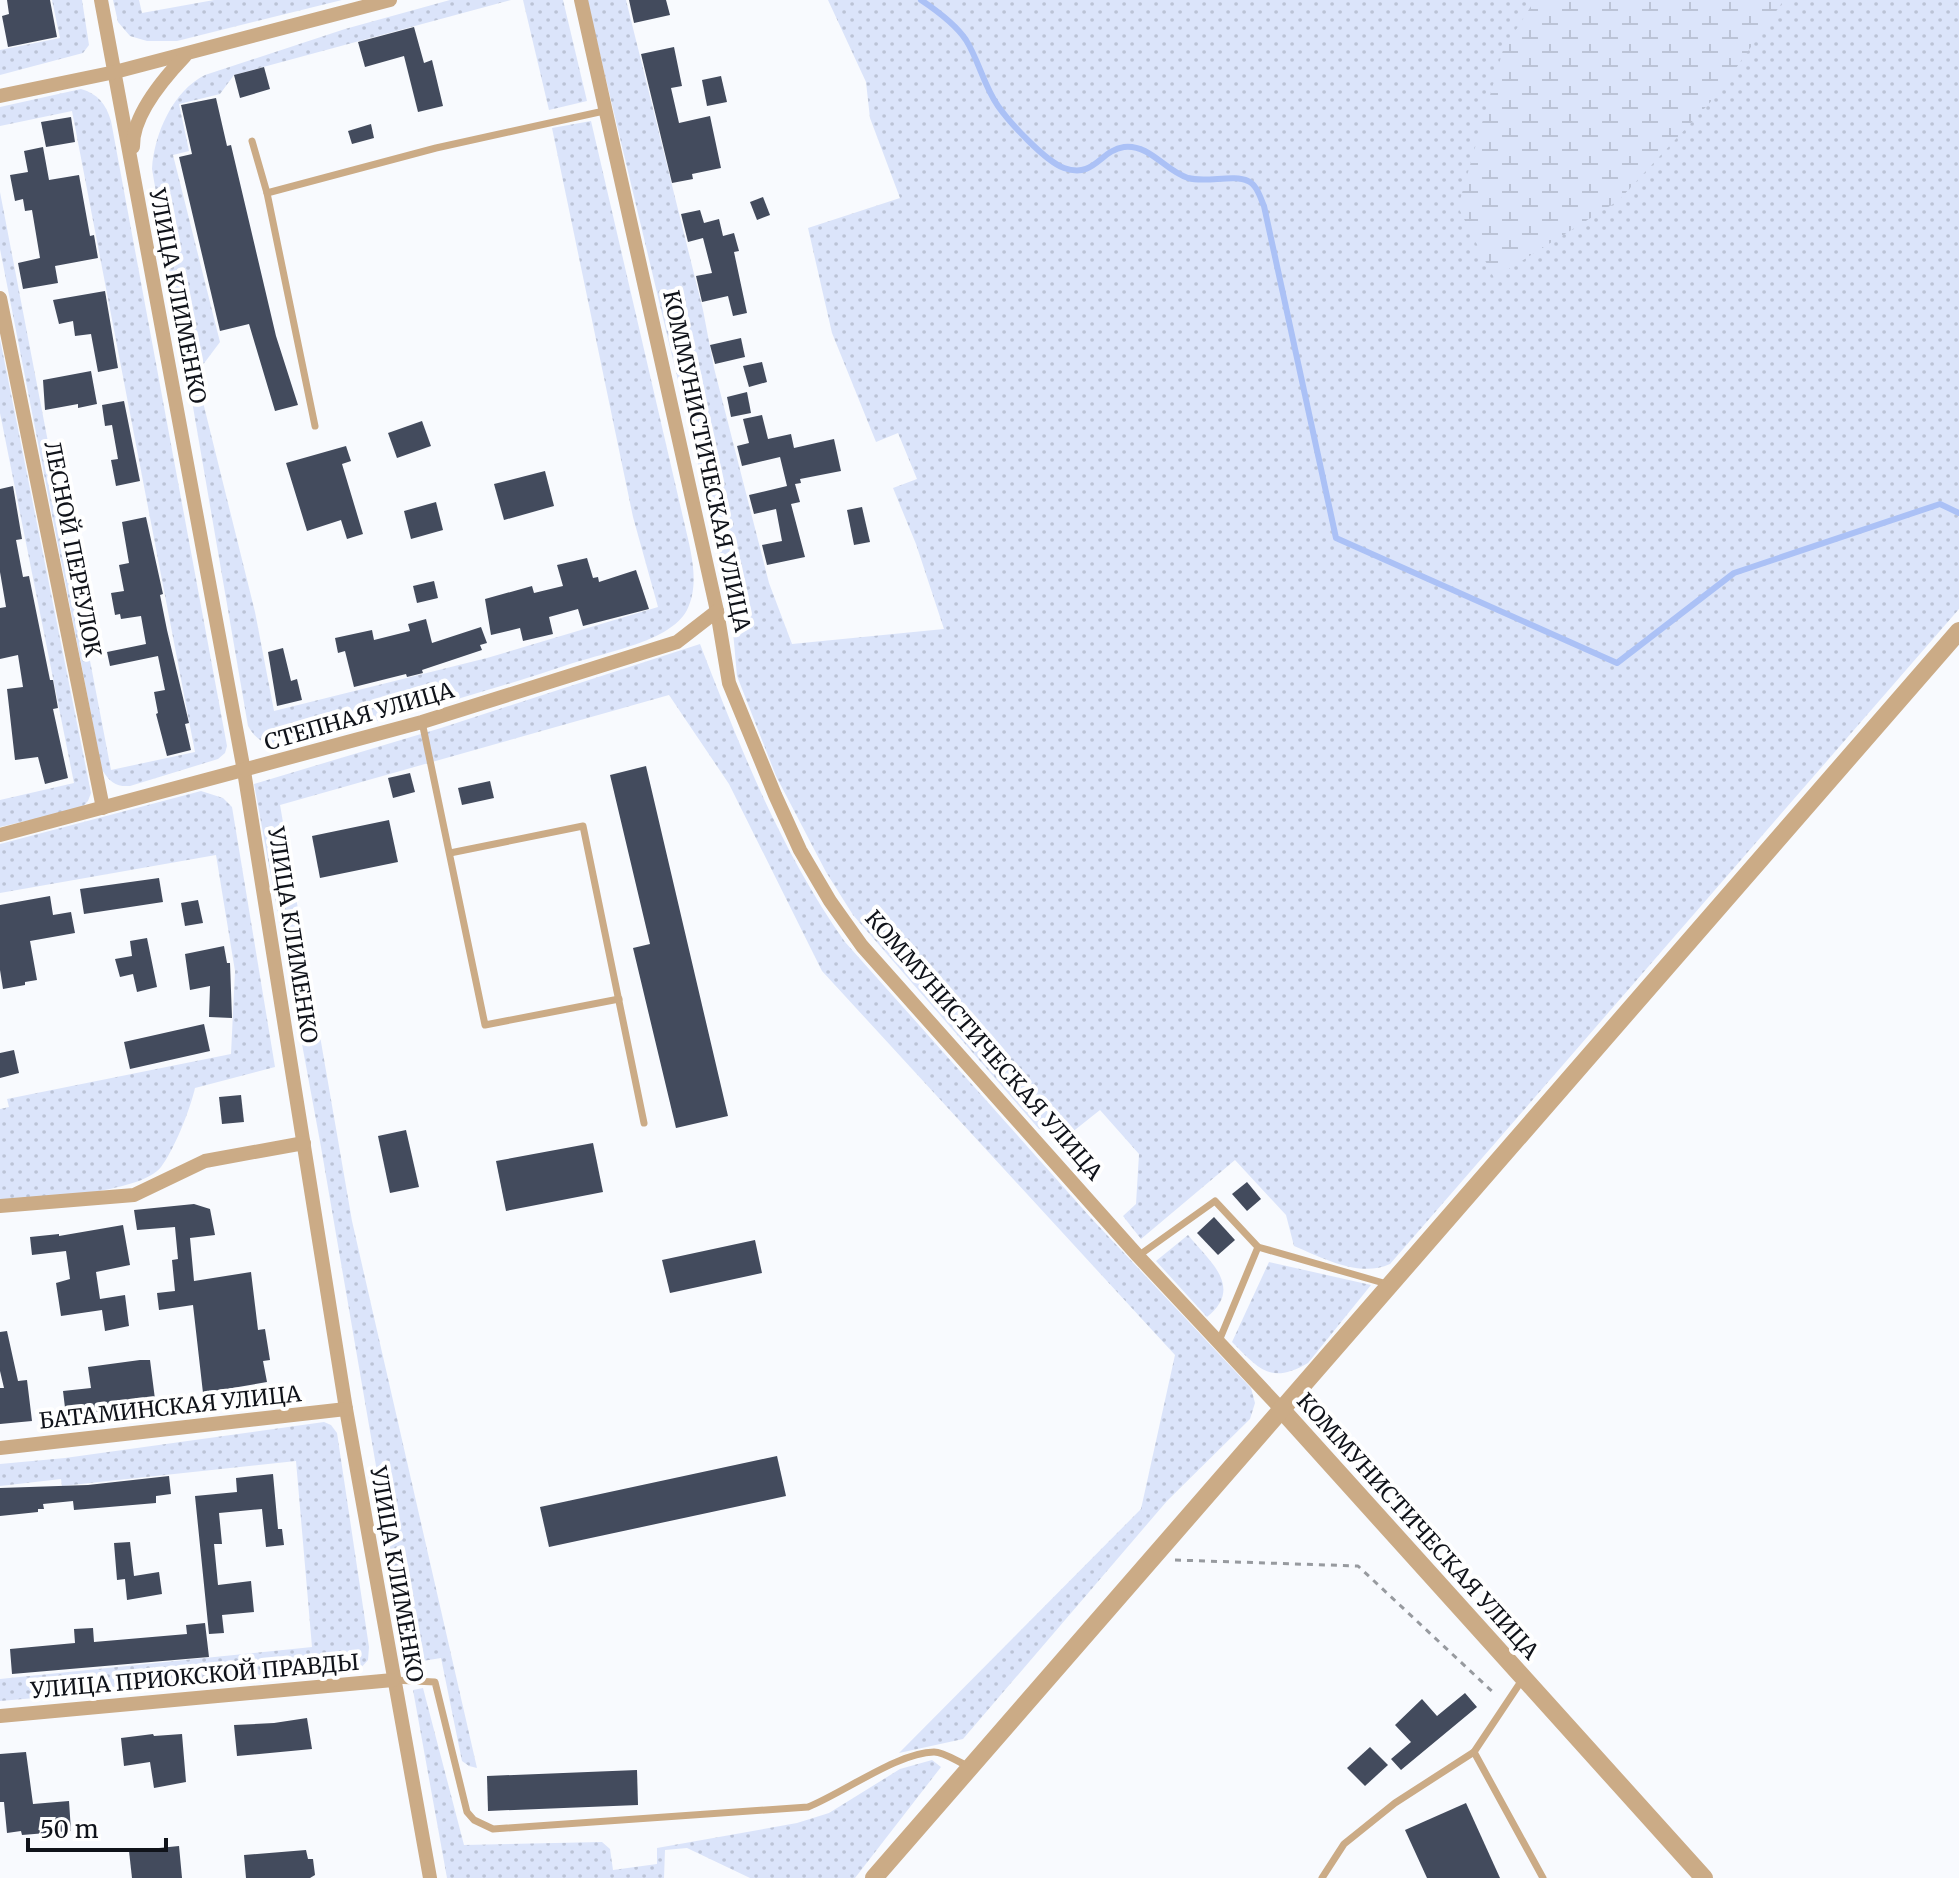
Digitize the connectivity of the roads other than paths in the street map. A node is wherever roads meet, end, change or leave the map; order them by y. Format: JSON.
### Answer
{"nodes":[{"id":1,"x":101,"y":0,"type":"edge"},
{"id":2,"x":390,"y":0,"type":"edge"},
{"id":3,"x":581,"y":0,"type":"edge"},
{"id":4,"x":187,"y":54,"type":"junction"},
{"id":5,"x":115,"y":72,"type":"junction"},
{"id":6,"x":0,"y":96,"type":"edge"},
{"id":7,"x":604,"y":111,"type":"junction"},
{"id":8,"x":252,"y":141,"type":"dead end"},
{"id":9,"x":135,"y":187,"type":"junction"},
{"id":10,"x":267,"y":193,"type":"junction"},
{"id":11,"x":0,"y":298,"type":"edge"},
{"id":12,"x":315,"y":426,"type":"dead end"},
{"id":13,"x":717,"y":611,"type":"junction"},
{"id":14,"x":1959,"y":631,"type":"edge"},
{"id":15,"x":422,"y":722,"type":"junction"},
{"id":16,"x":244,"y":771,"type":"junction"},
{"id":17,"x":103,"y":808,"type":"junction"},
{"id":18,"x":0,"y":835,"type":"edge"},
{"id":19,"x":450,"y":853,"type":"junction"},
{"id":20,"x":619,"y":999,"type":"junction"},
{"id":21,"x":644,"y":1123,"type":"dead end"},
{"id":22,"x":304,"y":1143,"type":"junction"},
{"id":23,"x":0,"y":1206,"type":"edge"},
{"id":24,"x":1258,"y":1247,"type":"junction"},
{"id":25,"x":1138,"y":1256,"type":"junction"},
{"id":26,"x":1389,"y":1285,"type":"junction"},
{"id":27,"x":1219,"y":1342,"type":"junction"},
{"id":28,"x":346,"y":1409,"type":"junction"},
{"id":29,"x":1281,"y":1409,"type":"junction"},
{"id":30,"x":0,"y":1448,"type":"edge"},
{"id":31,"x":1522,"y":1679,"type":"junction"},
{"id":32,"x":393,"y":1680,"type":"junction"},
{"id":33,"x":0,"y":1716,"type":"edge"},
{"id":34,"x":1474,"y":1752,"type":"junction"},
{"id":35,"x":970,"y":1767,"type":"junction"},
{"id":36,"x":430,"y":1878,"type":"edge"},
{"id":37,"x":874,"y":1878,"type":"edge"},
{"id":38,"x":1322,"y":1878,"type":"edge"},
{"id":39,"x":1543,"y":1878,"type":"edge"},
{"id":40,"x":1704,"y":1878,"type":"edge"}],
"edges":[{"from":1,"to":5,"type":"street","name":"УЛИЦА КЛИМЕНКО"},
{"from":2,"to":4,"type":"street"},
{"from":3,"to":7,"type":"street","name":"КОММУНИСТИЧЕСКАЯ УЛИЦА"},
{"from":4,"to":5,"type":"street"},
{"from":4,"to":9,"type":"street"},
{"from":5,"to":6,"type":"street"},
{"from":5,"to":9,"type":"street","name":"УЛИЦА КЛИМЕНКО"},
{"from":7,"to":10,"type":"lane"},
{"from":7,"to":13,"type":"street","name":"КОММУНИСТИЧЕСКАЯ УЛИЦА"},
{"from":8,"to":10,"type":"lane"},
{"from":9,"to":16,"type":"street","name":"УЛИЦА КЛИМЕНКО"},
{"from":10,"to":12,"type":"lane"},
{"from":11,"to":17,"type":"street","name":"ЛЕСНОЙ ПЕРЕУЛОК"},
{"from":13,"to":15,"type":"street","name":"СТЕПНАЯ УЛИЦА"},
{"from":13,"to":25,"type":"street","name":"КОММУНИСТИЧЕСКАЯ УЛИЦА"},
{"from":14,"to":26,"type":"street"},
{"from":15,"to":16,"type":"street","name":"СТЕПНАЯ УЛИЦА"},
{"from":15,"to":19,"type":"lane"},
{"from":16,"to":17,"type":"street","name":"СТЕПНАЯ УЛИЦА"},
{"from":16,"to":22,"type":"street","name":"УЛИЦА КЛИМЕНКО"},
{"from":17,"to":18,"type":"street","name":"СТЕПНАЯ УЛИЦА"},
{"from":19,"to":20,"type":"lane"},
{"from":19,"to":20,"type":"lane"},
{"from":20,"to":21,"type":"lane"},
{"from":22,"to":23,"type":"street"},
{"from":22,"to":28,"type":"street","name":"УЛИЦА КЛИМЕНКО"},
{"from":24,"to":25,"type":"lane"},
{"from":24,"to":26,"type":"lane"},
{"from":24,"to":27,"type":"lane"},
{"from":25,"to":27,"type":"street","name":"КОММУНИСТИЧЕСКАЯ УЛИЦА"},
{"from":26,"to":29,"type":"street"},
{"from":27,"to":29,"type":"street","name":"КОММУНИСТИЧЕСКАЯ УЛИЦА"},
{"from":28,"to":30,"type":"street","name":"БАТАМИНСКАЯ УЛИЦА"},
{"from":28,"to":32,"type":"street","name":"УЛИЦА КЛИМЕНКО"},
{"from":29,"to":31,"type":"street","name":"КОММУНИСТИЧЕСКАЯ УЛИЦА"},
{"from":29,"to":35,"type":"street"},
{"from":31,"to":34,"type":"lane"},
{"from":31,"to":40,"type":"street","name":"КОММУНИСТИЧЕСКАЯ УЛИЦА"},
{"from":32,"to":33,"type":"street","name":"УЛИЦА ПРИОКСКОЙ ПРАВДЫ"},
{"from":32,"to":35,"type":"lane"},
{"from":32,"to":36,"type":"street","name":"УЛИЦА КЛИМЕНКО"},
{"from":34,"to":38,"type":"lane"},
{"from":34,"to":39,"type":"lane"},
{"from":35,"to":37,"type":"street"}]}
